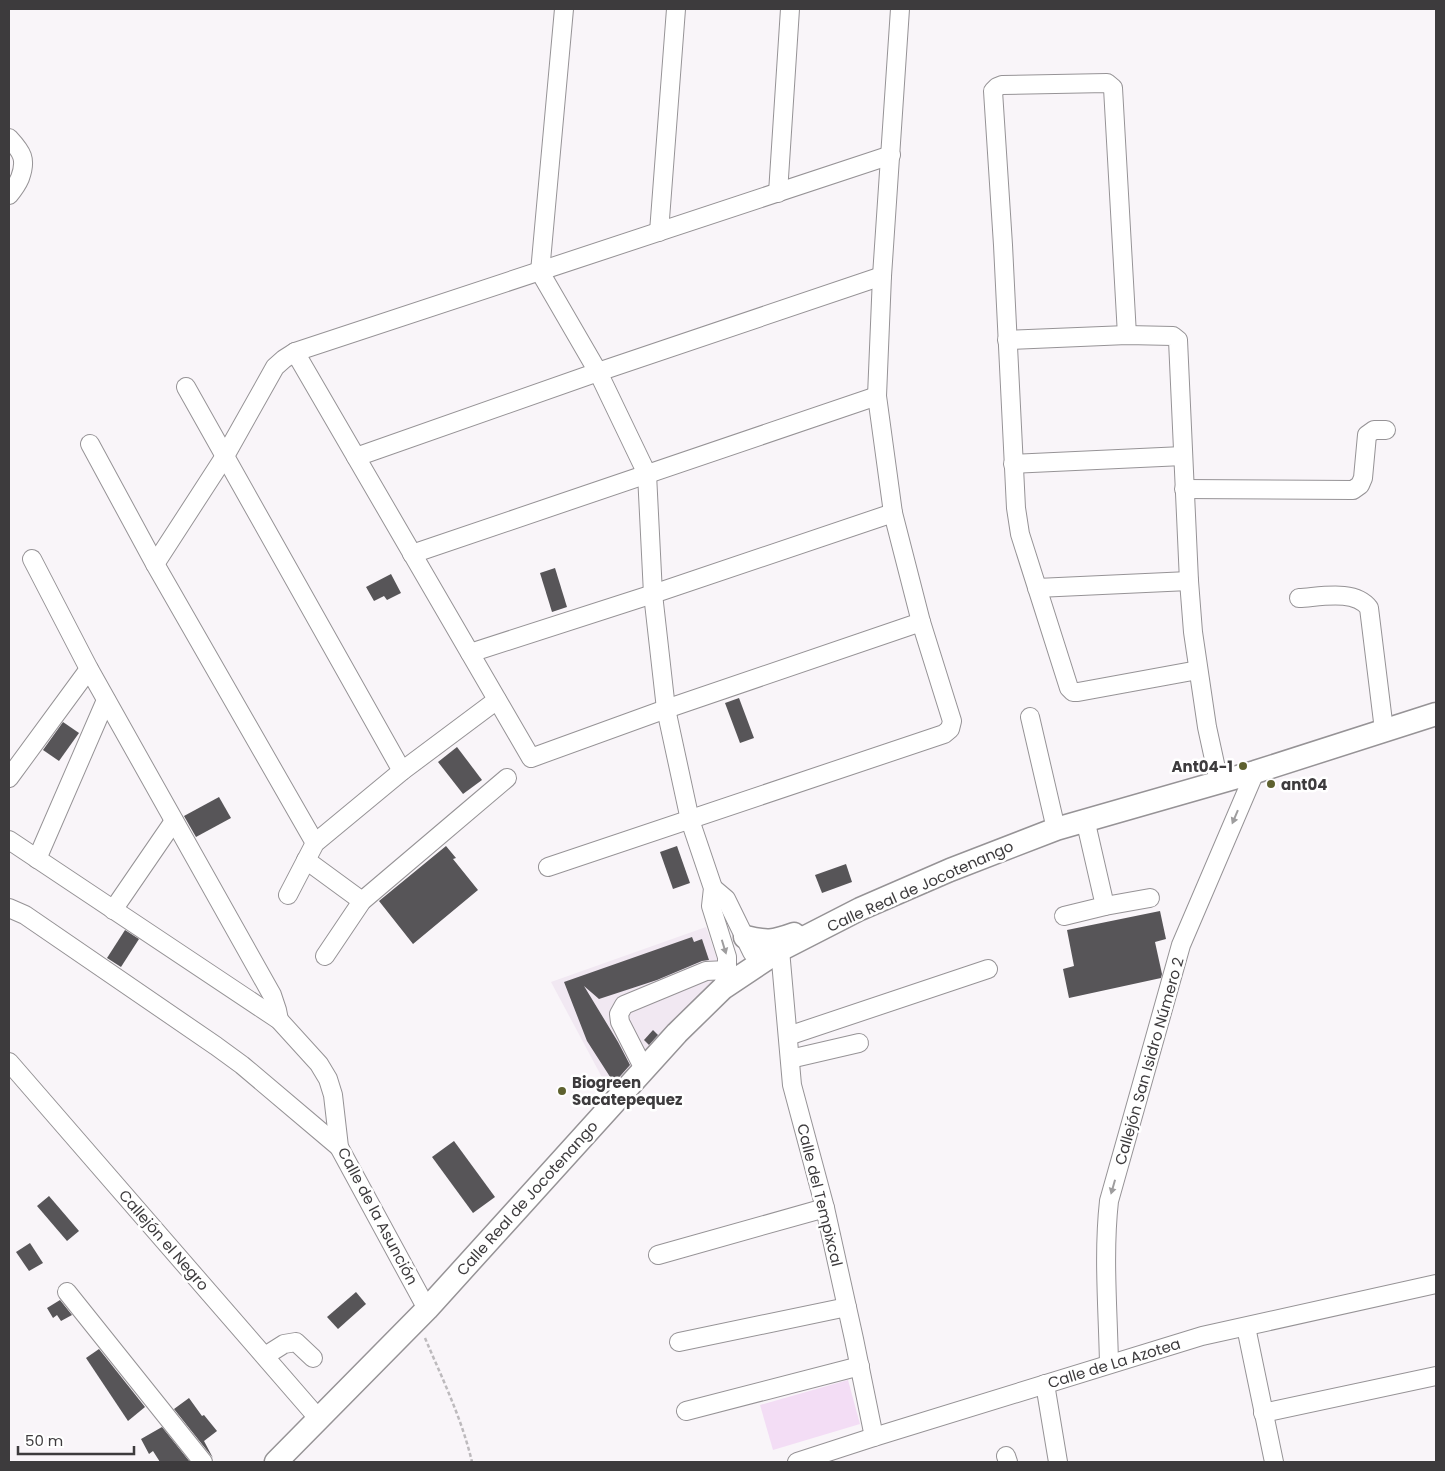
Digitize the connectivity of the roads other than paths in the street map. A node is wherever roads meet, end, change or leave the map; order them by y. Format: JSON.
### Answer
{"nodes":[{"id":1,"x":564,"y":9,"type":"edge"},
{"id":2,"x":676,"y":9,"type":"edge"},
{"id":3,"x":790,"y":9,"type":"edge"},
{"id":4,"x":900,"y":9,"type":"edge"},
{"id":5,"x":9,"y":138,"type":"edge"},
{"id":6,"x":891,"y":156,"type":"junction"},
{"id":7,"x":778,"y":193,"type":"junction"},
{"id":8,"x":9,"y":195,"type":"edge"},
{"id":9,"x":659,"y":232,"type":"junction"},
{"id":10,"x":540,"y":272,"type":"junction"},
{"id":11,"x":882,"y":276,"type":"junction"},
{"id":12,"x":1128,"y":336,"type":"junction"},
{"id":13,"x":1007,"y":340,"type":"junction"},
{"id":14,"x":295,"y":352,"type":"junction"},
{"id":15,"x":598,"y":372,"type":"junction"},
{"id":16,"x":186,"y":387,"type":"dead end"},
{"id":17,"x":877,"y":396,"type":"junction"},
{"id":18,"x":1386,"y":430,"type":"dead end"},
{"id":19,"x":90,"y":444,"type":"dead end"},
{"id":20,"x":225,"y":456,"type":"junction"},
{"id":21,"x":1183,"y":456,"type":"junction"},
{"id":22,"x":356,"y":457,"type":"junction"},
{"id":23,"x":1014,"y":464,"type":"junction"},
{"id":24,"x":647,"y":474,"type":"junction"},
{"id":25,"x":1184,"y":489,"type":"junction"},
{"id":26,"x":893,"y":513,"type":"junction"},
{"id":27,"x":412,"y":554,"type":"junction"},
{"id":28,"x":32,"y":559,"type":"dead end"},
{"id":29,"x":155,"y":564,"type":"junction"},
{"id":30,"x":1189,"y":581,"type":"junction"},
{"id":31,"x":1037,"y":588,"type":"junction"},
{"id":32,"x":653,"y":594,"type":"junction"},
{"id":33,"x":1299,"y":598,"type":"dead end"},
{"id":34,"x":921,"y":622,"type":"junction"},
{"id":35,"x":470,"y":653,"type":"junction"},
{"id":36,"x":89,"y":669,"type":"junction"},
{"id":37,"x":1198,"y":670,"type":"junction"},
{"id":38,"x":106,"y":700,"type":"junction"},
{"id":39,"x":497,"y":700,"type":"junction"},
{"id":40,"x":666,"y":709,"type":"junction"},
{"id":41,"x":1436,"y":714,"type":"edge"},
{"id":42,"x":1030,"y":717,"type":"dead end"},
{"id":43,"x":1384,"y":730,"type":"junction"},
{"id":44,"x":402,"y":771,"type":"junction"},
{"id":45,"x":1254,"y":772,"type":"junction"},
{"id":46,"x":9,"y":778,"type":"edge"},
{"id":47,"x":508,"y":778,"type":"dead end"},
{"id":48,"x":1219,"y":782,"type":"junction"},
{"id":49,"x":1085,"y":819,"type":"junction"},
{"id":50,"x":690,"y":820,"type":"junction"},
{"id":51,"x":174,"y":821,"type":"junction"},
{"id":52,"x":1056,"y":828,"type":"junction"},
{"id":53,"x":9,"y":840,"type":"edge"},
{"id":54,"x":315,"y":843,"type":"junction"},
{"id":55,"x":37,"y":859,"type":"junction"},
{"id":56,"x":306,"y":860,"type":"junction"},
{"id":57,"x":548,"y":867,"type":"dead end"},
{"id":58,"x":713,"y":888,"type":"junction"},
{"id":59,"x":288,"y":895,"type":"dead end"},
{"id":60,"x":1150,"y":898,"type":"dead end"},
{"id":61,"x":362,"y":901,"type":"junction"},
{"id":62,"x":1105,"y":906,"type":"junction"},
{"id":63,"x":9,"y":908,"type":"edge"},
{"id":64,"x":860,"y":909,"type":"junction"},
{"id":65,"x":113,"y":910,"type":"junction"},
{"id":66,"x":1064,"y":916,"type":"dead end"},
{"id":67,"x":718,"y":925,"type":"junction"},
{"id":68,"x":740,"y":927,"type":"junction"},
{"id":69,"x":780,"y":950,"type":"junction"},
{"id":70,"x":324,"y":956,"type":"dead end"},
{"id":71,"x":760,"y":964,"type":"junction"},
{"id":72,"x":988,"y":969,"type":"dead end"},
{"id":73,"x":725,"y":979,"type":"junction"},
{"id":74,"x":279,"y":1020,"type":"junction"},
{"id":75,"x":788,"y":1036,"type":"junction"},
{"id":76,"x":859,"y":1043,"type":"dead end"},
{"id":77,"x":790,"y":1059,"type":"junction"},
{"id":78,"x":9,"y":1062,"type":"edge"},
{"id":79,"x":644,"y":1070,"type":"junction"},
{"id":80,"x":339,"y":1147,"type":"junction"},
{"id":81,"x":825,"y":1208,"type":"junction"},
{"id":82,"x":658,"y":1254,"type":"dead end"},
{"id":83,"x":1436,"y":1284,"type":"edge"},
{"id":84,"x":67,"y":1292,"type":"dead end"},
{"id":85,"x":847,"y":1307,"type":"junction"},
{"id":86,"x":422,"y":1314,"type":"junction"},
{"id":87,"x":1246,"y":1327,"type":"junction"},
{"id":88,"x":679,"y":1342,"type":"dead end"},
{"id":89,"x":265,"y":1356,"type":"junction"},
{"id":90,"x":313,"y":1358,"type":"dead end"},
{"id":91,"x":1109,"y":1364,"type":"junction"},
{"id":92,"x":860,"y":1366,"type":"junction"},
{"id":93,"x":1436,"y":1376,"type":"edge"},
{"id":94,"x":1045,"y":1384,"type":"junction"},
{"id":95,"x":686,"y":1411,"type":"dead end"},
{"id":96,"x":1263,"y":1413,"type":"junction"},
{"id":97,"x":318,"y":1418,"type":"junction"},
{"id":98,"x":874,"y":1437,"type":"junction"},
{"id":99,"x":203,"y":1462,"type":"edge"},
{"id":100,"x":276,"y":1462,"type":"edge"},
{"id":101,"x":797,"y":1462,"type":"edge"},
{"id":102,"x":1058,"y":1462,"type":"edge"},
{"id":103,"x":1274,"y":1462,"type":"edge"}],
"edges":[{"from":1,"to":10,"type":"street"},
{"from":2,"to":9,"type":"street"},
{"from":3,"to":7,"type":"street"},
{"from":4,"to":6,"type":"street"},
{"from":5,"to":8,"type":"street"},
{"from":6,"to":7,"type":"street"},
{"from":6,"to":11,"type":"street"},
{"from":7,"to":9,"type":"street"},
{"from":9,"to":10,"type":"street"},
{"from":10,"to":14,"type":"street"},
{"from":10,"to":15,"type":"street"},
{"from":11,"to":15,"type":"street"},
{"from":11,"to":17,"type":"street"},
{"from":12,"to":13,"type":"street"},
{"from":12,"to":13,"type":"street"},
{"from":12,"to":21,"type":"street"},
{"from":13,"to":23,"type":"street"},
{"from":14,"to":20,"type":"street"},
{"from":14,"to":22,"type":"street"},
{"from":15,"to":22,"type":"street"},
{"from":15,"to":24,"type":"street"},
{"from":16,"to":20,"type":"street"},
{"from":17,"to":24,"type":"street"},
{"from":17,"to":26,"type":"street"},
{"from":18,"to":25,"type":"street"},
{"from":19,"to":29,"type":"street"},
{"from":20,"to":29,"type":"street"},
{"from":20,"to":44,"type":"street"},
{"from":21,"to":23,"type":"street"},
{"from":21,"to":25,"type":"street"},
{"from":22,"to":27,"type":"street"},
{"from":23,"to":31,"type":"street"},
{"from":24,"to":27,"type":"street"},
{"from":24,"to":32,"type":"street"},
{"from":25,"to":30,"type":"street"},
{"from":26,"to":32,"type":"street"},
{"from":26,"to":34,"type":"street"},
{"from":27,"to":35,"type":"street"},
{"from":28,"to":36,"type":"street"},
{"from":29,"to":54,"type":"street"},
{"from":30,"to":31,"type":"street"},
{"from":30,"to":37,"type":"street"},
{"from":31,"to":37,"type":"street"},
{"from":32,"to":35,"type":"street"},
{"from":32,"to":40,"type":"street"},
{"from":33,"to":43,"type":"street"},
{"from":34,"to":40,"type":"street"},
{"from":34,"to":50,"type":"street"},
{"from":35,"to":39,"type":"street"},
{"from":36,"to":38,"type":"street"},
{"from":36,"to":46,"type":"street"},
{"from":37,"to":48,"type":"street"},
{"from":38,"to":51,"type":"street"},
{"from":38,"to":55,"type":"street"},
{"from":39,"to":40,"type":"street"},
{"from":39,"to":44,"type":"street"},
{"from":40,"to":50,"type":"street"},
{"from":41,"to":43,"type":"main road","name":"Calle Real de Jocotenango"},
{"from":42,"to":52,"type":"street"},
{"from":43,"to":45,"type":"main road","name":"Calle Real de Jocotenango"},
{"from":44,"to":54,"type":"street"},
{"from":45,"to":48,"type":"main road","name":"Calle Real de Jocotenango"},
{"from":45,"to":91,"type":"street","name":"Callejón San Isidro Número 2","one_way":true},
{"from":47,"to":61,"type":"street"},
{"from":48,"to":49,"type":"main road","name":"Calle Real de Jocotenango"},
{"from":49,"to":52,"type":"main road","name":"Calle Real de Jocotenango"},
{"from":49,"to":62,"type":"street"},
{"from":50,"to":57,"type":"street"},
{"from":50,"to":58,"type":"street"},
{"from":51,"to":65,"type":"street"},
{"from":51,"to":74,"type":"street"},
{"from":52,"to":64,"type":"main road","name":"Calle Real de Jocotenango"},
{"from":53,"to":55,"type":"street"},
{"from":54,"to":56,"type":"street"},
{"from":55,"to":65,"type":"street"},
{"from":56,"to":59,"type":"street"},
{"from":56,"to":61,"type":"street"},
{"from":58,"to":67,"type":"street"},
{"from":58,"to":68,"type":"street"},
{"from":60,"to":62,"type":"street"},
{"from":61,"to":70,"type":"street"},
{"from":62,"to":66,"type":"street"},
{"from":63,"to":80,"type":"street"},
{"from":64,"to":68,"type":"main road"},
{"from":64,"to":69,"type":"main road","name":"Calle Real de Jocotenango"},
{"from":65,"to":74,"type":"street"},
{"from":67,"to":68,"type":"street"},
{"from":67,"to":73,"type":"street","one_way":true},
{"from":68,"to":71,"type":"street"},
{"from":69,"to":71,"type":"main road","name":"Calle Real de Jocotenango"},
{"from":69,"to":75,"type":"street","name":"Calle del Tempixcal"},
{"from":71,"to":73,"type":"main road","name":"Calle Real de Jocotenango"},
{"from":72,"to":75,"type":"street"},
{"from":73,"to":79,"type":"main road","name":"Calle Real de Jocotenango"},
{"from":73,"to":79,"type":"street"},
{"from":74,"to":80,"type":"street","name":"Calle de la Asunción"},
{"from":75,"to":77,"type":"street","name":"Calle del Tempixcal"},
{"from":76,"to":77,"type":"street"},
{"from":77,"to":81,"type":"street","name":"Calle del Tempixcal"},
{"from":78,"to":89,"type":"street","name":"Callejón el Negro"},
{"from":79,"to":86,"type":"main road","name":"Calle Real de Jocotenango"},
{"from":80,"to":86,"type":"street","name":"Calle de la Asunción"},
{"from":81,"to":82,"type":"street"},
{"from":81,"to":85,"type":"street","name":"Calle del Tempixcal"},
{"from":83,"to":87,"type":"street","name":"Calle de La Azotea"},
{"from":84,"to":99,"type":"street"},
{"from":85,"to":88,"type":"street"},
{"from":85,"to":92,"type":"street","name":"Calle del Tempixcal"},
{"from":86,"to":97,"type":"main road","name":"Calle Real de Jocotenango"},
{"from":87,"to":91,"type":"street","name":"Calle de La Azotea"},
{"from":87,"to":96,"type":"street"},
{"from":89,"to":90,"type":"street"},
{"from":89,"to":97,"type":"street","name":"Callejón el Negro"},
{"from":91,"to":94,"type":"street","name":"Calle de La Azotea"},
{"from":92,"to":95,"type":"street"},
{"from":92,"to":98,"type":"street","name":"Calle del Tempixcal"},
{"from":93,"to":96,"type":"street"},
{"from":94,"to":98,"type":"street","name":"Calle de La Azotea"},
{"from":94,"to":102,"type":"street"},
{"from":96,"to":103,"type":"street"},
{"from":97,"to":100,"type":"main road","name":"Calle Real de Jocotenango"},
{"from":98,"to":101,"type":"street","name":"Calle de La Azotea"}]}
